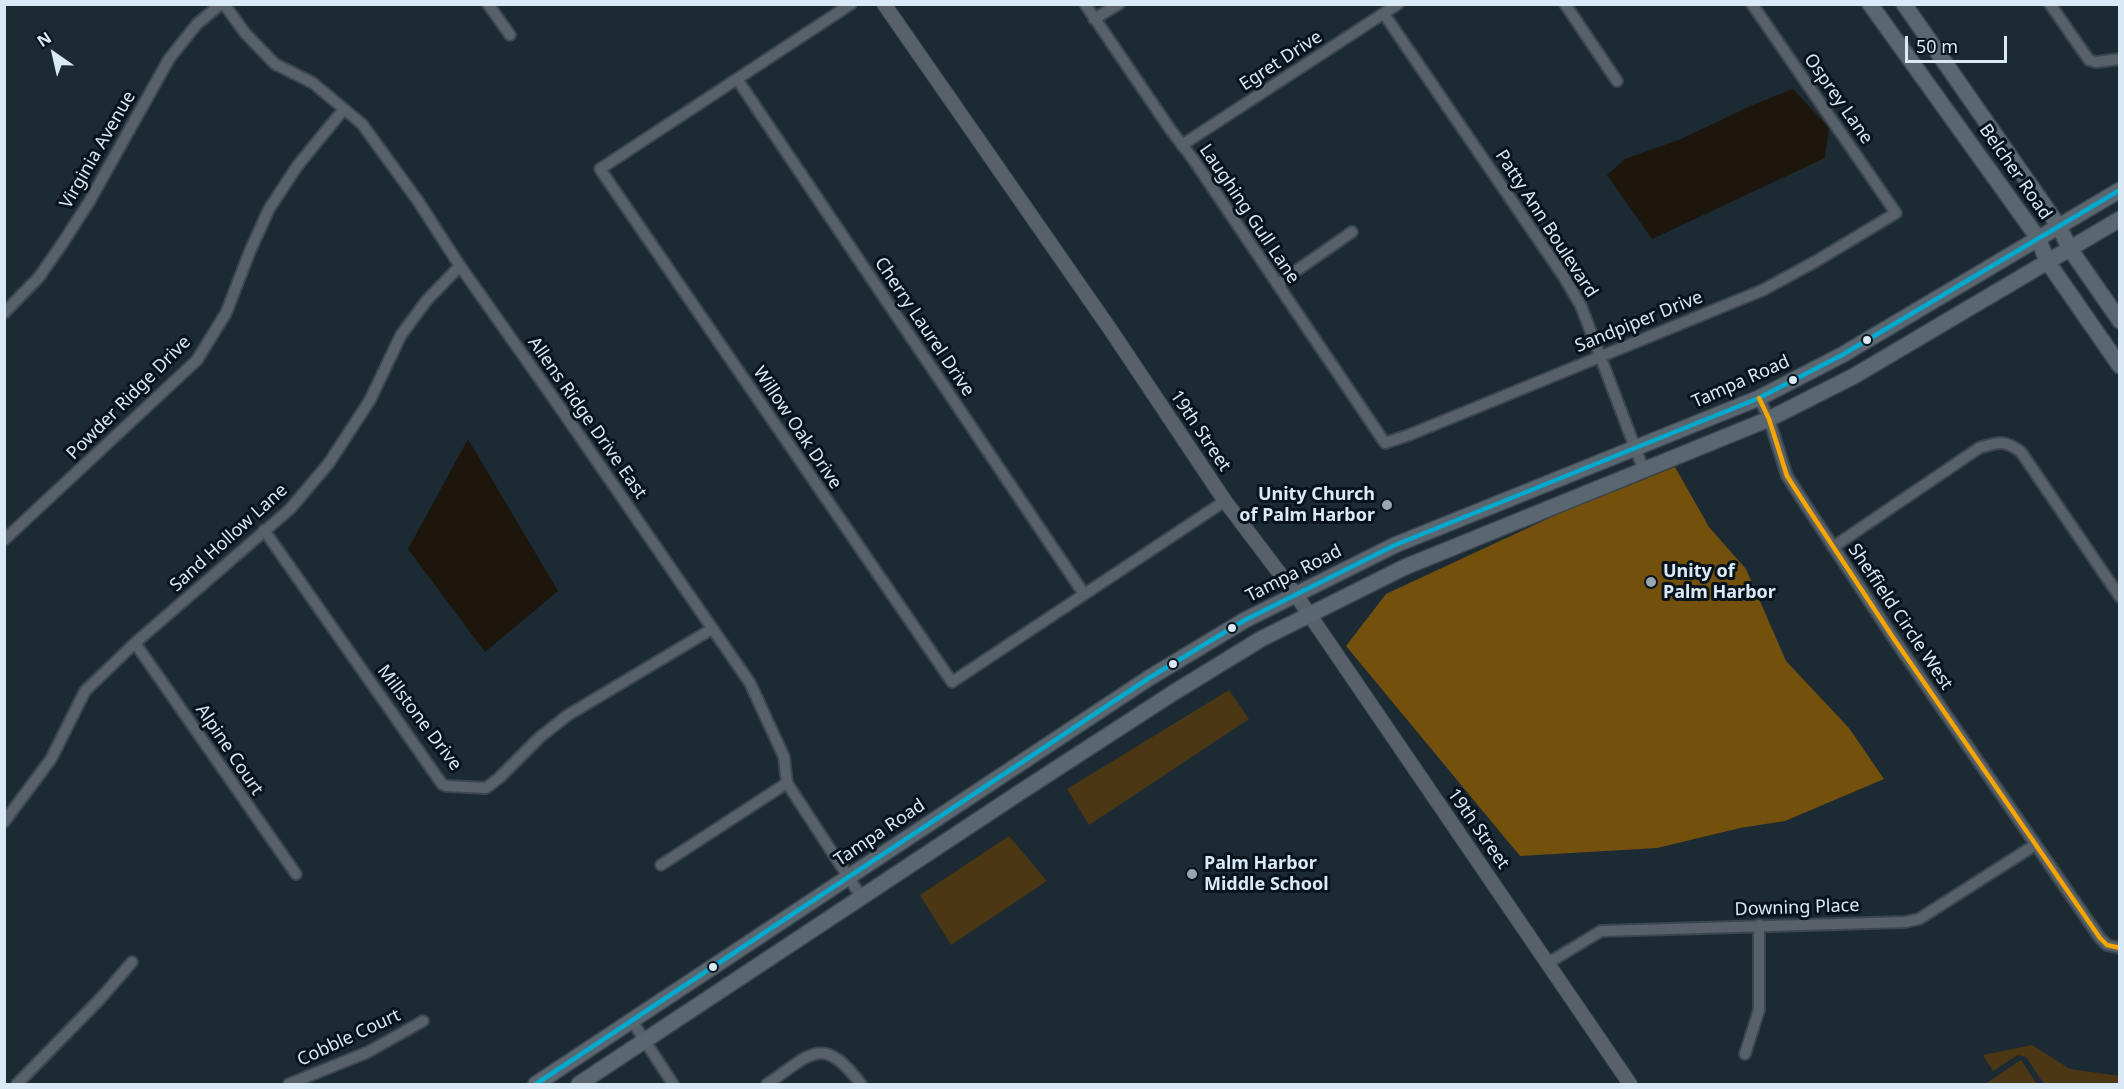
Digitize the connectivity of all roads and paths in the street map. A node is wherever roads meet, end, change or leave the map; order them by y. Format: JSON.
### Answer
{"nodes":[{"id":1,"x":222,"y":4,"type":"edge"},
{"id":2,"x":488,"y":4,"type":"edge"},
{"id":3,"x":851,"y":4,"type":"edge"},
{"id":4,"x":884,"y":4,"type":"edge"},
{"id":5,"x":1084,"y":4,"type":"edge"},
{"id":6,"x":1119,"y":4,"type":"edge"},
{"id":7,"x":1398,"y":4,"type":"edge"},
{"id":8,"x":1565,"y":4,"type":"edge"},
{"id":9,"x":1752,"y":4,"type":"edge"},
{"id":10,"x":1870,"y":4,"type":"edge"},
{"id":11,"x":1904,"y":4,"type":"edge"},
{"id":12,"x":2050,"y":4,"type":"edge"},
{"id":13,"x":1384,"y":14,"type":"junction"},
{"id":14,"x":1094,"y":19,"type":"junction"},
{"id":15,"x":510,"y":35,"type":"dead end"},
{"id":16,"x":2120,"y":58,"type":"edge"},
{"id":17,"x":737,"y":79,"type":"junction"},
{"id":18,"x":1617,"y":81,"type":"dead end"},
{"id":19,"x":344,"y":109,"type":"junction"},
{"id":20,"x":1182,"y":145,"type":"junction"},
{"id":21,"x":2120,"y":190,"type":"edge"},
{"id":22,"x":1896,"y":213,"type":"joint"},
{"id":23,"x":2120,"y":219,"type":"edge"},
{"id":24,"x":2058,"y":225,"type":"junction"},
{"id":25,"x":1352,"y":232,"type":"dead end"},
{"id":26,"x":2037,"y":238,"type":"junction"},
{"id":27,"x":2070,"y":249,"type":"junction"},
{"id":28,"x":2047,"y":261,"type":"junction"},
{"id":29,"x":460,"y":266,"type":"junction"},
{"id":30,"x":1277,"y":284,"type":"junction"},
{"id":31,"x":4,"y":314,"type":"edge"},
{"id":32,"x":2120,"y":321,"type":"edge"},
{"id":33,"x":1601,"y":356,"type":"junction"},
{"id":34,"x":2120,"y":366,"type":"edge"},
{"id":35,"x":1759,"y":398,"type":"junction"},
{"id":36,"x":1768,"y":419,"type":"junction"},
{"id":37,"x":1385,"y":443,"type":"joint"},
{"id":38,"x":1635,"y":449,"type":"junction"},
{"id":39,"x":1644,"y":471,"type":"junction"},
{"id":40,"x":1225,"y":501,"type":"junction"},
{"id":41,"x":264,"y":530,"type":"junction"},
{"id":42,"x":4,"y":540,"type":"edge"},
{"id":43,"x":1833,"y":547,"type":"junction"},
{"id":44,"x":1084,"y":594,"type":"junction"},
{"id":45,"x":1296,"y":595,"type":"junction"},
{"id":46,"x":2120,"y":597,"type":"edge"},
{"id":47,"x":1308,"y":615,"type":"junction"},
{"id":48,"x":712,"y":629,"type":"junction"},
{"id":49,"x":135,"y":643,"type":"junction"},
{"id":50,"x":1008,"y":772,"type":"junction"},
{"id":51,"x":787,"y":783,"type":"junction"},
{"id":52,"x":1022,"y":791,"type":"junction"},
{"id":53,"x":4,"y":822,"type":"edge"},
{"id":54,"x":2035,"y":844,"type":"junction"},
{"id":55,"x":661,"y":865,"type":"dead end"},
{"id":56,"x":296,"y":874,"type":"dead end"},
{"id":57,"x":849,"y":877,"type":"junction"},
{"id":58,"x":862,"y":898,"type":"junction"},
{"id":59,"x":1759,"y":925,"type":"junction"},
{"id":60,"x":2120,"y":948,"type":"edge"},
{"id":61,"x":132,"y":962,"type":"dead end"},
{"id":62,"x":1548,"y":963,"type":"junction"},
{"id":63,"x":423,"y":1021,"type":"dead end"},
{"id":64,"x":632,"y":1021,"type":"junction"},
{"id":65,"x":645,"y":1041,"type":"junction"},
{"id":66,"x":1746,"y":1054,"type":"dead end"},
{"id":67,"x":17,"y":1084,"type":"edge"},
{"id":68,"x":289,"y":1084,"type":"edge"},
{"id":69,"x":536,"y":1084,"type":"edge"},
{"id":70,"x":579,"y":1084,"type":"edge"},
{"id":71,"x":673,"y":1084,"type":"edge"},
{"id":72,"x":768,"y":1084,"type":"edge"},
{"id":73,"x":861,"y":1084,"type":"edge"},
{"id":74,"x":1630,"y":1084,"type":"edge"}],
"edges":[{"from":1,"to":19,"type":"street","name":"Allens Ridge Drive East"},
{"from":1,"to":31,"type":"street","name":"Virginia Avenue"},
{"from":2,"to":15,"type":"street"},
{"from":3,"to":17,"type":"street","name":"Willow Oak Drive"},
{"from":4,"to":40,"type":"street","name":"19th Street"},
{"from":5,"to":14,"type":"street","name":"Laughing Gull Lane"},
{"from":6,"to":14,"type":"street"},
{"from":7,"to":13,"type":"street","name":"Egret Drive"},
{"from":8,"to":18,"type":"street"},
{"from":9,"to":22,"type":"street","name":"Osprey Lane"},
{"from":10,"to":26,"type":"main road","name":"Belcher Road"},
{"from":11,"to":24,"type":"main road","name":"Belcher Road"},
{"from":12,"to":16,"type":"street"},
{"from":13,"to":20,"type":"street","name":"Egret Drive"},
{"from":13,"to":33,"type":"street","name":"Patty Ann Boulevard"},
{"from":14,"to":20,"type":"street","name":"Laughing Gull Lane"},
{"from":17,"to":44,"type":"street","name":"Cherry Laurel Drive"},
{"from":17,"to":44,"type":"street","name":"Willow Oak Drive"},
{"from":19,"to":29,"type":"street","name":"Allens Ridge Drive East"},
{"from":19,"to":42,"type":"street","name":"Powder Ridge Drive"},
{"from":20,"to":30,"type":"street","name":"Laughing Gull Lane"},
{"from":21,"to":24,"type":"main road","name":"Tampa Road"},
{"from":22,"to":33,"type":"street","name":"Sandpiper Drive"},
{"from":23,"to":27,"type":"main road"},
{"from":24,"to":26,"type":"main road","name":"Tampa Road"},
{"from":24,"to":27,"type":"main road","name":"Belcher Road"},
{"from":25,"to":30,"type":"street"},
{"from":26,"to":28,"type":"main road","name":"Belcher Road"},
{"from":26,"to":35,"type":"main road","name":"Tampa Road"},
{"from":27,"to":28,"type":"main road"},
{"from":27,"to":32,"type":"main road","name":"Belcher Road"},
{"from":28,"to":34,"type":"main road","name":"Belcher Road"},
{"from":28,"to":36,"type":"main road"},
{"from":29,"to":41,"type":"street","name":"Sand Hollow Lane"},
{"from":29,"to":48,"type":"street","name":"Allens Ridge Drive East"},
{"from":30,"to":37,"type":"street","name":"Laughing Gull Lane"},
{"from":33,"to":37,"type":"street","name":"Sandpiper Drive"},
{"from":33,"to":38,"type":"street","name":"Patty Ann Boulevard"},
{"from":35,"to":36,"type":"street","name":"Sheffield Circle West"},
{"from":35,"to":38,"type":"main road","name":"Tampa Road"},
{"from":36,"to":39,"type":"main road"},
{"from":36,"to":43,"type":"street","name":"Sheffield Circle West"},
{"from":38,"to":39,"type":"street","name":"Patty Ann Boulevard"},
{"from":38,"to":45,"type":"main road","name":"Tampa Road"},
{"from":39,"to":47,"type":"main road"},
{"from":40,"to":44,"type":"street","name":"Willow Oak Drive"},
{"from":40,"to":45,"type":"street","name":"19th Street"},
{"from":41,"to":48,"type":"street","name":"Millstone Drive"},
{"from":41,"to":49,"type":"street","name":"Sand Hollow Lane"},
{"from":43,"to":46,"type":"street"},
{"from":43,"to":54,"type":"street","name":"Sheffield Circle West"},
{"from":45,"to":47,"type":"street","name":"19th Street"},
{"from":45,"to":50,"type":"main road","name":"Tampa Road"},
{"from":47,"to":52,"type":"main road"},
{"from":47,"to":62,"type":"street","name":"19th Street"},
{"from":48,"to":51,"type":"street","name":"Allens Ridge Drive East"},
{"from":49,"to":53,"type":"street","name":"Sand Hollow Lane"},
{"from":49,"to":56,"type":"street","name":"Alpine Court"},
{"from":50,"to":52,"type":"main road"},
{"from":50,"to":57,"type":"main road","name":"Tampa Road"},
{"from":51,"to":55,"type":"street"},
{"from":51,"to":57,"type":"street","name":"Allens Ridge Drive East"},
{"from":52,"to":58,"type":"main road"},
{"from":54,"to":59,"type":"street","name":"Downing Place"},
{"from":54,"to":60,"type":"street","name":"Sheffield Circle West"},
{"from":57,"to":58,"type":"street","name":"Allens Ridge Drive East"},
{"from":57,"to":64,"type":"main road","name":"Tampa Road"},
{"from":58,"to":65,"type":"main road"},
{"from":59,"to":62,"type":"street","name":"Downing Place"},
{"from":59,"to":66,"type":"street"},
{"from":61,"to":67,"type":"street"},
{"from":62,"to":74,"type":"street","name":"19th Street"},
{"from":63,"to":68,"type":"street","name":"Cobble Court"},
{"from":64,"to":65,"type":"street"},
{"from":64,"to":69,"type":"main road","name":"Tampa Road"},
{"from":65,"to":70,"type":"main road"},
{"from":65,"to":71,"type":"street"},
{"from":72,"to":73,"type":"street"}]}
